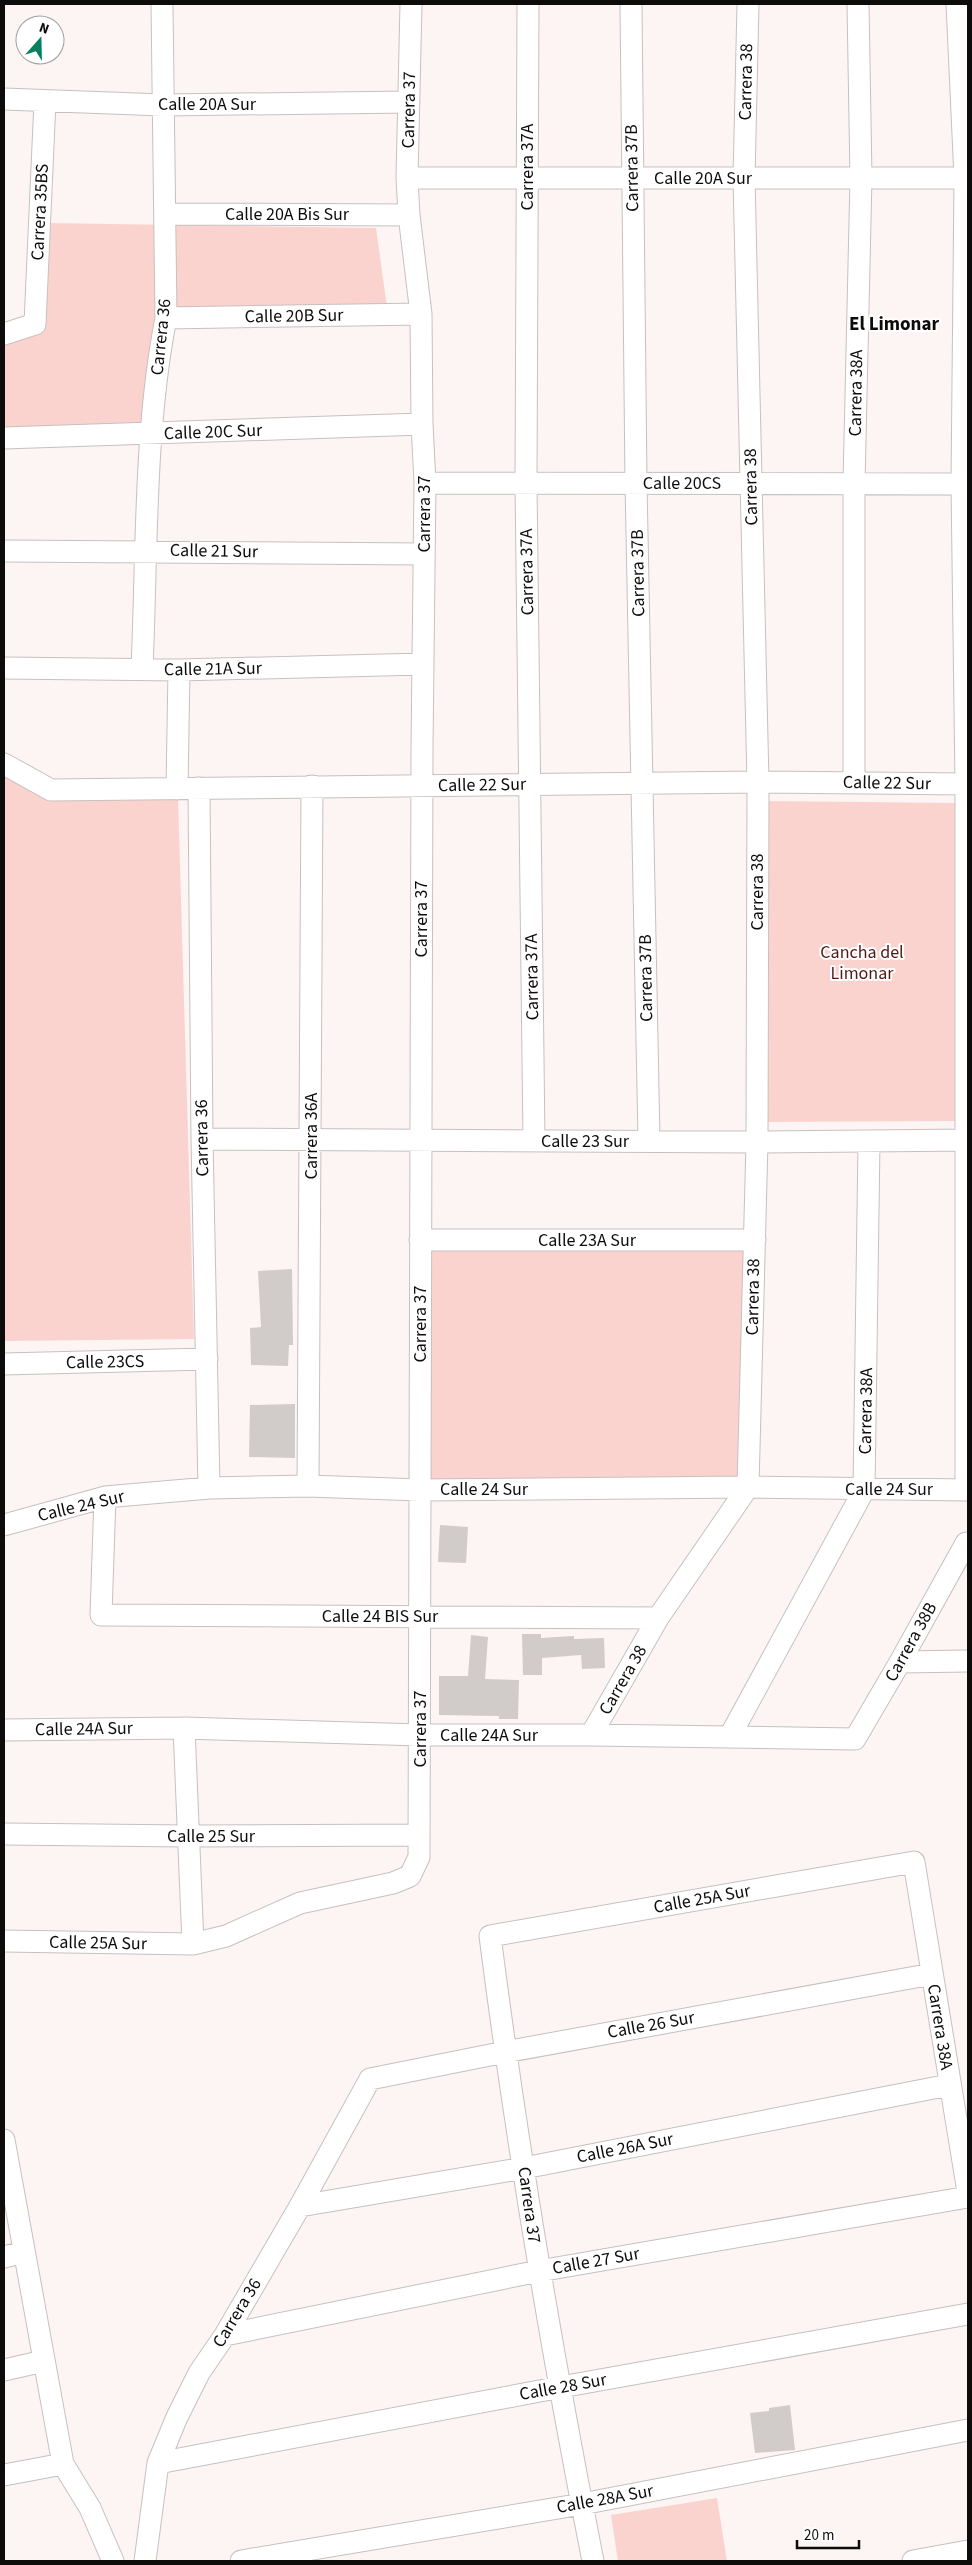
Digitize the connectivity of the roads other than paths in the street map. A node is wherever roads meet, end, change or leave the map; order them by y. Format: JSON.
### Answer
{"nodes":[{"id":1,"x":162,"y":4,"type":"edge"},
{"id":2,"x":410,"y":4,"type":"edge"},
{"id":3,"x":528,"y":4,"type":"edge"},
{"id":4,"x":631,"y":4,"type":"edge"},
{"id":5,"x":748,"y":4,"type":"edge"},
{"id":6,"x":858,"y":4,"type":"edge"},
{"id":7,"x":957,"y":4,"type":"edge"},
{"id":8,"x":4,"y":99,"type":"edge"},
{"id":9,"x":45,"y":101,"type":"junction"},
{"id":10,"x":409,"y":102,"type":"junction"},
{"id":11,"x":163,"y":105,"type":"junction"},
{"id":12,"x":407,"y":178,"type":"junction"},
{"id":13,"x":526,"y":178,"type":"junction"},
{"id":14,"x":632,"y":178,"type":"junction"},
{"id":15,"x":744,"y":178,"type":"junction"},
{"id":16,"x":861,"y":178,"type":"junction"},
{"id":17,"x":967,"y":178,"type":"edge"},
{"id":18,"x":165,"y":214,"type":"junction"},
{"id":19,"x":409,"y":215,"type":"junction"},
{"id":20,"x":421,"y":314,"type":"junction"},
{"id":21,"x":166,"y":318,"type":"junction"},
{"id":22,"x":4,"y":334,"type":"edge"},
{"id":23,"x":422,"y":424,"type":"junction"},
{"id":24,"x":152,"y":434,"type":"junction"},
{"id":25,"x":4,"y":438,"type":"edge"},
{"id":26,"x":425,"y":483,"type":"junction"},
{"id":27,"x":526,"y":483,"type":"junction"},
{"id":28,"x":636,"y":483,"type":"junction"},
{"id":29,"x":751,"y":484,"type":"junction"},
{"id":30,"x":854,"y":484,"type":"junction"},
{"id":31,"x":965,"y":484,"type":"edge"},
{"id":32,"x":147,"y":550,"type":"junction"},
{"id":33,"x":4,"y":551,"type":"edge"},
{"id":34,"x":424,"y":554,"type":"junction"},
{"id":35,"x":423,"y":664,"type":"junction"},
{"id":36,"x":4,"y":668,"type":"edge"},
{"id":37,"x":142,"y":669,"type":"junction"},
{"id":38,"x":179,"y":670,"type":"junction"},
{"id":39,"x":4,"y":764,"type":"edge"},
{"id":40,"x":758,"y":782,"type":"junction"},
{"id":41,"x":854,"y":782,"type":"junction"},
{"id":42,"x":642,"y":783,"type":"junction"},
{"id":43,"x":530,"y":784,"type":"junction"},
{"id":44,"x":967,"y":784,"type":"edge"},
{"id":45,"x":312,"y":786,"type":"junction"},
{"id":46,"x":422,"y":786,"type":"junction"},
{"id":47,"x":199,"y":788,"type":"junction"},
{"id":48,"x":177,"y":789,"type":"junction"},
{"id":49,"x":202,"y":1139,"type":"junction"},
{"id":50,"x":311,"y":1140,"type":"junction"},
{"id":51,"x":421,"y":1140,"type":"junction"},
{"id":52,"x":967,"y":1140,"type":"edge"},
{"id":53,"x":534,"y":1141,"type":"junction"},
{"id":54,"x":649,"y":1141,"type":"junction"},
{"id":55,"x":757,"y":1142,"type":"junction"},
{"id":56,"x":869,"y":1142,"type":"junction"},
{"id":57,"x":420,"y":1240,"type":"junction"},
{"id":58,"x":755,"y":1240,"type":"junction"},
{"id":59,"x":207,"y":1359,"type":"junction"},
{"id":60,"x":4,"y":1364,"type":"edge"},
{"id":61,"x":308,"y":1486,"type":"junction"},
{"id":62,"x":748,"y":1487,"type":"junction"},
{"id":63,"x":209,"y":1488,"type":"junction"},
{"id":64,"x":420,"y":1490,"type":"junction"},
{"id":65,"x":864,"y":1490,"type":"junction"},
{"id":66,"x":967,"y":1490,"type":"edge"},
{"id":67,"x":104,"y":1497,"type":"junction"},
{"id":68,"x":4,"y":1525,"type":"edge"},
{"id":69,"x":966,"y":1543,"type":"dead end"},
{"id":70,"x":421,"y":1616,"type":"junction"},
{"id":71,"x":658,"y":1618,"type":"junction"},
{"id":72,"x":968,"y":1661,"type":"edge"},
{"id":73,"x":900,"y":1662,"type":"junction"},
{"id":74,"x":184,"y":1728,"type":"junction"},
{"id":75,"x":4,"y":1730,"type":"edge"},
{"id":76,"x":419,"y":1735,"type":"junction"},
{"id":77,"x":591,"y":1735,"type":"junction"},
{"id":78,"x":730,"y":1736,"type":"junction"},
{"id":79,"x":854,"y":1739,"type":"joint"},
{"id":80,"x":4,"y":1834,"type":"edge"},
{"id":81,"x":187,"y":1836,"type":"junction"},
{"id":82,"x":419,"y":1836,"type":"junction"},
{"id":83,"x":914,"y":1862,"type":"joint"},
{"id":84,"x":490,"y":1936,"type":"joint"},
{"id":85,"x":4,"y":1941,"type":"edge"},
{"id":86,"x":193,"y":1944,"type":"junction"},
{"id":87,"x":932,"y":1974,"type":"junction"},
{"id":88,"x":505,"y":2052,"type":"junction"},
{"id":89,"x":370,"y":2079,"type":"joint"},
{"id":90,"x":949,"y":2085,"type":"junction"},
{"id":91,"x":4,"y":2142,"type":"edge"},
{"id":92,"x":524,"y":2168,"type":"junction"},
{"id":93,"x":968,"y":2192,"type":"edge"},
{"id":94,"x":968,"y":2198,"type":"edge"},
{"id":95,"x":300,"y":2206,"type":"junction"},
{"id":96,"x":24,"y":2252,"type":"junction"},
{"id":97,"x":4,"y":2257,"type":"edge"},
{"id":98,"x":539,"y":2270,"type":"junction"},
{"id":99,"x":968,"y":2314,"type":"edge"},
{"id":100,"x":225,"y":2335,"type":"junction"},
{"id":101,"x":44,"y":2361,"type":"junction"},
{"id":102,"x":4,"y":2370,"type":"edge"},
{"id":103,"x":561,"y":2387,"type":"junction"},
{"id":104,"x":968,"y":2430,"type":"edge"},
{"id":105,"x":158,"y":2462,"type":"junction"},
{"id":106,"x":63,"y":2464,"type":"junction"},
{"id":107,"x":4,"y":2475,"type":"edge"},
{"id":108,"x":582,"y":2504,"type":"junction"},
{"id":109,"x":968,"y":2551,"type":"edge"},
{"id":110,"x":113,"y":2561,"type":"edge"},
{"id":111,"x":145,"y":2561,"type":"edge"},
{"id":112,"x":241,"y":2561,"type":"edge"},
{"id":113,"x":593,"y":2561,"type":"edge"},
{"id":114,"x":913,"y":2561,"type":"edge"}],
"edges":[{"from":1,"to":11,"type":"street","name":"Carrera 36"},
{"from":2,"to":10,"type":"street","name":"Carrera 37"},
{"from":3,"to":13,"type":"street","name":"Carrera 37A"},
{"from":4,"to":14,"type":"street","name":"Carrera 37B"},
{"from":5,"to":15,"type":"street","name":"Carrera 38"},
{"from":6,"to":16,"type":"street","name":"Carrera 38A"},
{"from":7,"to":17,"type":"street"},
{"from":8,"to":9,"type":"street","name":"Calle 20A Sur"},
{"from":9,"to":11,"type":"street","name":"Calle 20A Sur"},
{"from":9,"to":22,"type":"street","name":"Carrera 35BS"},
{"from":10,"to":11,"type":"street","name":"Calle 20A Sur"},
{"from":10,"to":12,"type":"street","name":"Carrera 37"},
{"from":11,"to":18,"type":"street","name":"Carrera 36"},
{"from":12,"to":13,"type":"street","name":"Calle 20A Sur"},
{"from":12,"to":19,"type":"street","name":"Carrera 37"},
{"from":13,"to":14,"type":"street","name":"Calle 20A Sur"},
{"from":13,"to":27,"type":"street","name":"Carrera 37A"},
{"from":14,"to":15,"type":"street","name":"Calle 20A Sur"},
{"from":14,"to":28,"type":"street","name":"Carrera 37B"},
{"from":15,"to":16,"type":"street","name":"Calle 20A Sur"},
{"from":15,"to":29,"type":"street","name":"Carrera 38"},
{"from":16,"to":17,"type":"street","name":"Calle 20A Sur"},
{"from":16,"to":30,"type":"street","name":"Carrera 38A"},
{"from":17,"to":31,"type":"street"},
{"from":18,"to":19,"type":"street","name":"Calle 20A Bis Sur"},
{"from":18,"to":21,"type":"street","name":"Carrera 36"},
{"from":19,"to":20,"type":"street","name":"Carrera 37"},
{"from":20,"to":21,"type":"street","name":"Calle 20B Sur"},
{"from":20,"to":23,"type":"street","name":"Carrera 37"},
{"from":21,"to":24,"type":"street","name":"Carrera 36"},
{"from":23,"to":24,"type":"street","name":"Calle 20C Sur"},
{"from":23,"to":26,"type":"street","name":"Carrera 37"},
{"from":24,"to":25,"type":"street","name":"Calle 20C Sur"},
{"from":24,"to":32,"type":"street","name":"Carrera 36"},
{"from":26,"to":27,"type":"street","name":"Calle 20CS"},
{"from":26,"to":34,"type":"street","name":"Carrera 37"},
{"from":27,"to":28,"type":"street","name":"Calle 20CS"},
{"from":27,"to":43,"type":"street","name":"Carrera 37A"},
{"from":28,"to":29,"type":"street","name":"Calle 20CS"},
{"from":28,"to":42,"type":"street","name":"Carrera 37B"},
{"from":29,"to":30,"type":"street","name":"Calle 20CS"},
{"from":29,"to":40,"type":"street","name":"Carrera 38"},
{"from":30,"to":31,"type":"street","name":"Calle 20CS"},
{"from":30,"to":41,"type":"street","name":"Carrera 38A"},
{"from":31,"to":44,"type":"street"},
{"from":32,"to":33,"type":"street","name":"Calle 21 Sur"},
{"from":32,"to":34,"type":"street","name":"Calle 21 Sur"},
{"from":32,"to":37,"type":"street","name":"Carrera 36"},
{"from":34,"to":35,"type":"street","name":"Carrera 37"},
{"from":35,"to":38,"type":"street","name":"Calle 21A Sur"},
{"from":35,"to":46,"type":"street","name":"Carrera 37"},
{"from":36,"to":37,"type":"street","name":"Calle 21A Sur"},
{"from":37,"to":38,"type":"street","name":"Calle 21A Sur"},
{"from":38,"to":48,"type":"street"},
{"from":39,"to":48,"type":"street","name":"Calle 22 Sur"},
{"from":40,"to":41,"type":"street","name":"Calle 22 Sur"},
{"from":40,"to":42,"type":"street","name":"Calle 22 Sur"},
{"from":40,"to":55,"type":"street","name":"Carrera 38"},
{"from":41,"to":44,"type":"street","name":"Calle 22 Sur"},
{"from":42,"to":43,"type":"street","name":"Calle 22 Sur"},
{"from":42,"to":54,"type":"street","name":"Carrera 37B"},
{"from":43,"to":46,"type":"street","name":"Calle 22 Sur"},
{"from":43,"to":53,"type":"street","name":"Carrera 37A"},
{"from":44,"to":52,"type":"street"},
{"from":45,"to":46,"type":"street","name":"Calle 22 Sur"},
{"from":45,"to":47,"type":"street","name":"Calle 22 Sur"},
{"from":45,"to":50,"type":"street","name":"Carrera 36A"},
{"from":46,"to":51,"type":"street","name":"Carrera 37"},
{"from":47,"to":48,"type":"street","name":"Calle 22 Sur"},
{"from":47,"to":49,"type":"street","name":"Carrera 36"},
{"from":49,"to":50,"type":"street","name":"Calle 23 Sur"},
{"from":49,"to":59,"type":"street","name":"Carrera 36"},
{"from":50,"to":51,"type":"street","name":"Calle 23 Sur"},
{"from":50,"to":61,"type":"street","name":"Carrera 36A"},
{"from":51,"to":53,"type":"street","name":"Calle 23 Sur"},
{"from":51,"to":57,"type":"street","name":"Carrera 37"},
{"from":52,"to":56,"type":"street","name":"Calle 23 Sur"},
{"from":52,"to":66,"type":"street"},
{"from":53,"to":54,"type":"street","name":"Calle 23 Sur"},
{"from":54,"to":55,"type":"street","name":"Calle 23 Sur"},
{"from":55,"to":56,"type":"street","name":"Calle 23 Sur"},
{"from":55,"to":58,"type":"street","name":"Carrera 38"},
{"from":56,"to":65,"type":"street","name":"Carrera 38A"},
{"from":57,"to":58,"type":"street","name":"Calle 23A Sur"},
{"from":57,"to":64,"type":"street","name":"Carrera 37"},
{"from":58,"to":62,"type":"street","name":"Carrera 38"},
{"from":59,"to":60,"type":"street","name":"Calle 23CS"},
{"from":59,"to":63,"type":"street","name":"Carrera 36"},
{"from":61,"to":63,"type":"street","name":"Calle 24 Sur"},
{"from":61,"to":64,"type":"street","name":"Calle 24 Sur"},
{"from":62,"to":64,"type":"street","name":"Calle 24 Sur"},
{"from":62,"to":65,"type":"street","name":"Calle 24 Sur"},
{"from":62,"to":71,"type":"street","name":"Carrera 38"},
{"from":63,"to":67,"type":"street","name":"Calle 24 Sur"},
{"from":64,"to":70,"type":"street","name":"Carrera 37"},
{"from":65,"to":66,"type":"street","name":"Calle 24 Sur"},
{"from":65,"to":78,"type":"street","name":"Carrera 38A"},
{"from":67,"to":68,"type":"street","name":"Calle 24 Sur"},
{"from":67,"to":70,"type":"street","name":"Calle 24 BIS Sur"},
{"from":69,"to":73,"type":"street","name":"Carrera 38B"},
{"from":70,"to":71,"type":"street","name":"Calle 24 BIS Sur"},
{"from":70,"to":76,"type":"street","name":"Carrera 37"},
{"from":71,"to":77,"type":"street","name":"Carrera 38"},
{"from":72,"to":73,"type":"street"},
{"from":73,"to":79,"type":"street","name":"Carrera 38B"},
{"from":74,"to":75,"type":"street","name":"Calle 24A Sur"},
{"from":74,"to":76,"type":"street","name":"Calle 24A Sur"},
{"from":74,"to":81,"type":"street"},
{"from":76,"to":77,"type":"street","name":"Calle 24A Sur"},
{"from":76,"to":82,"type":"street","name":"Carrera 37"},
{"from":77,"to":78,"type":"street","name":"Calle 24A Sur"},
{"from":78,"to":79,"type":"street","name":"Calle 24A Sur"},
{"from":80,"to":81,"type":"street","name":"Calle 25 Sur"},
{"from":81,"to":82,"type":"street","name":"Calle 25 Sur"},
{"from":81,"to":86,"type":"street"},
{"from":82,"to":86,"type":"street","name":"Carrera 37"},
{"from":83,"to":84,"type":"street","name":"Calle 25A Sur"},
{"from":83,"to":87,"type":"street","name":"Carrera 38A"},
{"from":84,"to":88,"type":"street","name":"Carrera 37"},
{"from":85,"to":86,"type":"street","name":"Calle 25A Sur"},
{"from":87,"to":88,"type":"street","name":"Calle 26 Sur"},
{"from":87,"to":90,"type":"street","name":"Carrera 38A"},
{"from":88,"to":89,"type":"street","name":"Calle 26 Sur"},
{"from":88,"to":92,"type":"street","name":"Carrera 37"},
{"from":89,"to":95,"type":"street","name":"Carrera 36"},
{"from":90,"to":92,"type":"street","name":"Calle 26A Sur"},
{"from":90,"to":93,"type":"street","name":"Carrera 38A"},
{"from":91,"to":96,"type":"street"},
{"from":92,"to":95,"type":"street","name":"Calle 26A Sur"},
{"from":92,"to":98,"type":"street","name":"Carrera 37"},
{"from":94,"to":98,"type":"street","name":"Calle 27 Sur"},
{"from":95,"to":100,"type":"street","name":"Carrera 36"},
{"from":96,"to":97,"type":"street"},
{"from":96,"to":101,"type":"street"},
{"from":98,"to":100,"type":"street","name":"Calle 27 Sur"},
{"from":98,"to":103,"type":"street","name":"Carrera 37"},
{"from":99,"to":103,"type":"street","name":"Calle 28 Sur"},
{"from":100,"to":105,"type":"street","name":"Carrera 36"},
{"from":101,"to":102,"type":"street"},
{"from":101,"to":106,"type":"street"},
{"from":103,"to":105,"type":"street","name":"Calle 28 Sur"},
{"from":103,"to":108,"type":"street","name":"Carrera 37"},
{"from":104,"to":108,"type":"street","name":"Calle 28A Sur"},
{"from":105,"to":111,"type":"street","name":"Carrera 36"},
{"from":106,"to":107,"type":"street"},
{"from":106,"to":110,"type":"street"},
{"from":108,"to":112,"type":"street","name":"Calle 28A Sur"},
{"from":108,"to":113,"type":"street","name":"Carrera 37"},
{"from":109,"to":114,"type":"street"}]}
